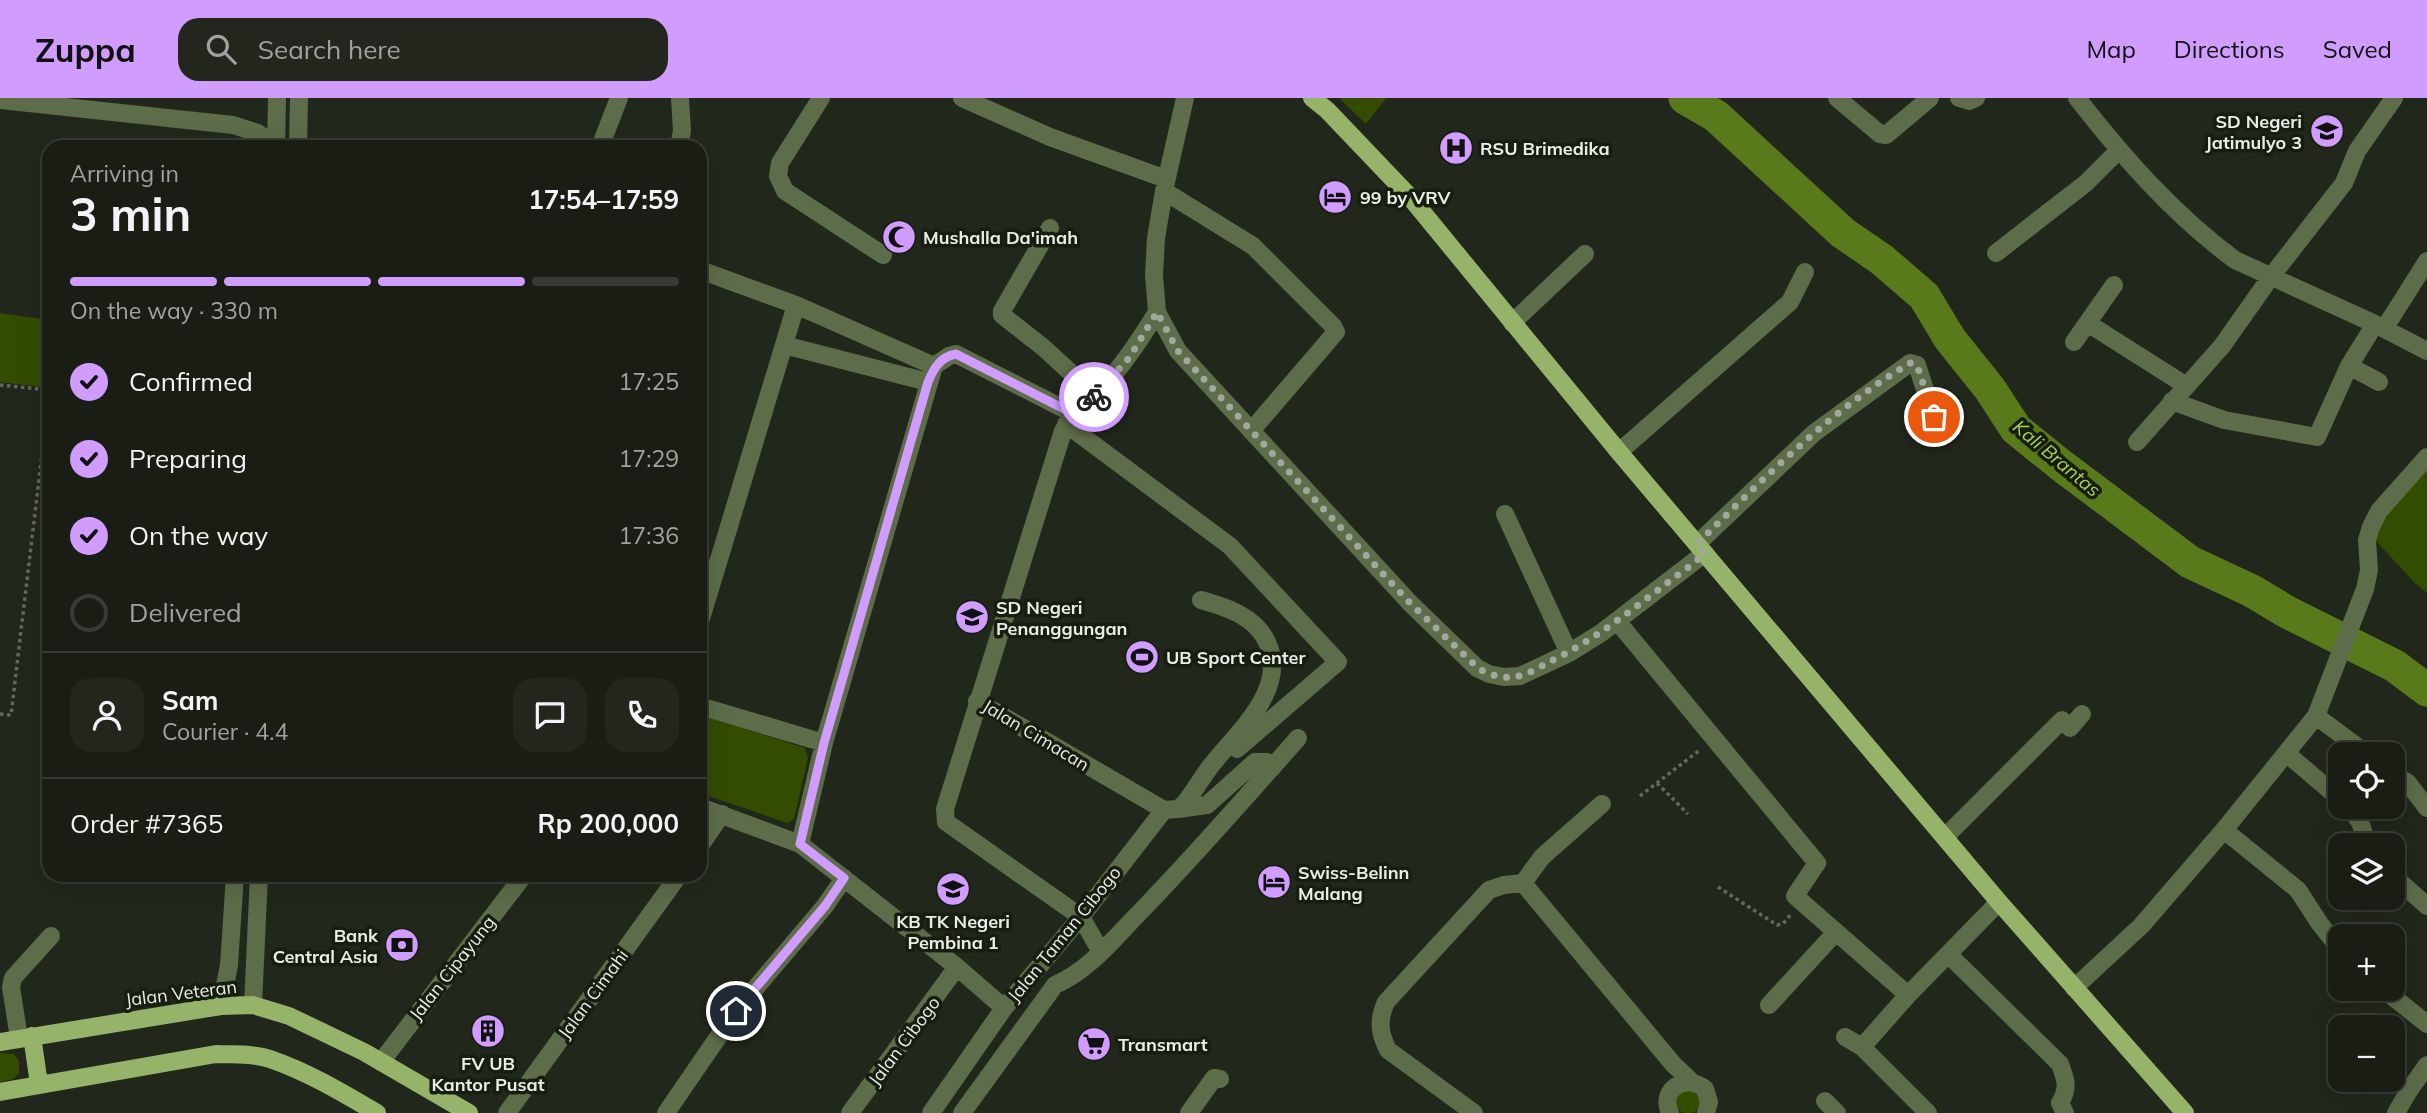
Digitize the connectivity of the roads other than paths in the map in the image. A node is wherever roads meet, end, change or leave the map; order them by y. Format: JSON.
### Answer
{"nodes":[{"id":1,"x":278,"y":98,"type":"edge"},
{"id":2,"x":299,"y":98,"type":"edge"},
{"id":3,"x":619,"y":98,"type":"edge"},
{"id":4,"x":680,"y":98,"type":"edge"},
{"id":5,"x":821,"y":98,"type":"edge"},
{"id":6,"x":962,"y":98,"type":"edge"},
{"id":7,"x":1312,"y":98,"type":"edge"},
{"id":8,"x":1837,"y":98,"type":"edge"},
{"id":9,"x":1930,"y":98,"type":"edge"},
{"id":10,"x":1959,"y":98,"type":"edge"},
{"id":11,"x":1976,"y":98,"type":"edge"},
{"id":12,"x":2077,"y":98,"type":"edge"},
{"id":13,"x":2394,"y":98,"type":"edge"},
{"id":14,"x":0,"y":100,"type":"edge"},
{"id":15,"x":45,"y":102,"type":"edge"},
{"id":16,"x":1183,"y":102,"type":"edge"},
{"id":17,"x":267,"y":140,"type":"edge"},
{"id":18,"x":276,"y":140,"type":"edge"},
{"id":19,"x":298,"y":140,"type":"edge"},
{"id":20,"x":603,"y":140,"type":"edge"},
{"id":21,"x":680,"y":140,"type":"edge"},
{"id":22,"x":2119,"y":150,"type":"junction"},
{"id":23,"x":1165,"y":185,"type":"junction"},
{"id":24,"x":1050,"y":228,"type":"dead end"},
{"id":25,"x":1996,"y":253,"type":"dead end"},
{"id":26,"x":1586,"y":254,"type":"dead end"},
{"id":27,"x":883,"y":255,"type":"dead end"},
{"id":28,"x":2427,"y":261,"type":"edge"},
{"id":29,"x":1805,"y":272,"type":"dead end"},
{"id":30,"x":707,"y":273,"type":"edge"},
{"id":31,"x":2270,"y":278,"type":"junction"},
{"id":32,"x":2114,"y":285,"type":"dead end"},
{"id":33,"x":796,"y":305,"type":"junction"},
{"id":34,"x":1157,"y":312,"type":"junction"},
{"id":35,"x":1512,"y":323,"type":"junction"},
{"id":36,"x":2089,"y":324,"type":"junction"},
{"id":37,"x":2379,"y":326,"type":"junction"},
{"id":38,"x":2074,"y":342,"type":"dead end"},
{"id":39,"x":783,"y":345,"type":"junction"},
{"id":40,"x":2427,"y":351,"type":"edge"},
{"id":41,"x":2349,"y":366,"type":"junction"},
{"id":42,"x":931,"y":374,"type":"junction"},
{"id":43,"x":2379,"y":382,"type":"dead end"},
{"id":44,"x":2185,"y":386,"type":"junction"},
{"id":45,"x":1096,"y":396,"type":"junction"},
{"id":46,"x":2172,"y":401,"type":"junction"},
{"id":47,"x":1070,"y":419,"type":"junction"},
{"id":48,"x":1251,"y":431,"type":"junction"},
{"id":49,"x":1940,"y":436,"type":"dead end"},
{"id":50,"x":2137,"y":442,"type":"dead end"},
{"id":51,"x":1619,"y":452,"type":"junction"},
{"id":52,"x":2427,"y":457,"type":"edge"},
{"id":53,"x":1505,"y":514,"type":"dead end"},
{"id":54,"x":1701,"y":548,"type":"junction"},
{"id":55,"x":707,"y":599,"type":"edge"},
{"id":56,"x":1201,"y":600,"type":"dead end"},
{"id":57,"x":1617,"y":621,"type":"junction"},
{"id":58,"x":1569,"y":653,"type":"junction"},
{"id":59,"x":977,"y":701,"type":"junction"},
{"id":60,"x":707,"y":708,"type":"edge"},
{"id":61,"x":2082,"y":714,"type":"dead end"},
{"id":62,"x":2316,"y":716,"type":"junction"},
{"id":63,"x":1298,"y":738,"type":"dead end"},
{"id":64,"x":2351,"y":742,"type":"edge"},
{"id":65,"x":824,"y":743,"type":"junction"},
{"id":66,"x":2286,"y":753,"type":"junction"},
{"id":67,"x":1272,"y":768,"type":"junction"},
{"id":68,"x":1207,"y":771,"type":"junction"},
{"id":69,"x":2405,"y":781,"type":"edge"},
{"id":70,"x":2328,"y":789,"type":"edge"},
{"id":71,"x":1602,"y":804,"type":"dead end"},
{"id":72,"x":2427,"y":808,"type":"edge"},
{"id":73,"x":707,"y":809,"type":"edge"},
{"id":74,"x":1171,"y":810,"type":"junction"},
{"id":75,"x":722,"y":814,"type":"junction"},
{"id":76,"x":2224,"y":830,"type":"junction"},
{"id":77,"x":707,"y":836,"type":"edge"},
{"id":78,"x":1944,"y":837,"type":"junction"},
{"id":79,"x":800,"y":844,"type":"junction"},
{"id":80,"x":844,"y":878,"type":"junction"},
{"id":81,"x":235,"y":882,"type":"edge"},
{"id":82,"x":259,"y":882,"type":"edge"},
{"id":83,"x":519,"y":882,"type":"edge"},
{"id":84,"x":674,"y":882,"type":"edge"},
{"id":85,"x":1523,"y":884,"type":"junction"},
{"id":86,"x":2405,"y":887,"type":"edge"},
{"id":87,"x":1999,"y":902,"type":"junction"},
{"id":88,"x":2427,"y":906,"type":"edge"},
{"id":89,"x":1077,"y":921,"type":"junction"},
{"id":90,"x":1836,"y":932,"type":"junction"},
{"id":91,"x":2328,"y":934,"type":"edge"},
{"id":92,"x":51,"y":936,"type":"dead end"},
{"id":93,"x":1948,"y":954,"type":"junction"},
{"id":94,"x":1098,"y":955,"type":"junction"},
{"id":95,"x":957,"y":967,"type":"junction"},
{"id":96,"x":2074,"y":988,"type":"junction"},
{"id":97,"x":1908,"y":995,"type":"junction"},
{"id":98,"x":2398,"y":1001,"type":"edge"},
{"id":99,"x":1769,"y":1005,"type":"dead end"},
{"id":100,"x":221,"y":1006,"type":"junction"},
{"id":101,"x":253,"y":1006,"type":"junction"},
{"id":102,"x":1004,"y":1008,"type":"junction"},
{"id":103,"x":2427,"y":1024,"type":"edge"},
{"id":104,"x":25,"y":1037,"type":"junction"},
{"id":105,"x":1845,"y":1037,"type":"dead end"},
{"id":106,"x":0,"y":1042,"type":"edge"},
{"id":107,"x":1862,"y":1047,"type":"junction"},
{"id":108,"x":381,"y":1062,"type":"junction"},
{"id":109,"x":1673,"y":1064,"type":"junction"},
{"id":110,"x":2427,"y":1065,"type":"edge"},
{"id":111,"x":1220,"y":1079,"type":"dead end"},
{"id":112,"x":1692,"y":1082,"type":"junction"},
{"id":113,"x":39,"y":1084,"type":"junction"},
{"id":114,"x":1672,"y":1088,"type":"junction"},
{"id":115,"x":0,"y":1091,"type":"edge"},
{"id":116,"x":1710,"y":1109,"type":"edge"},
{"id":117,"x":1193,"y":1110,"type":"edge"},
{"id":118,"x":1668,"y":1111,"type":"edge"},
{"id":119,"x":377,"y":1113,"type":"edge"},
{"id":120,"x":469,"y":1113,"type":"edge"},
{"id":121,"x":507,"y":1113,"type":"edge"},
{"id":122,"x":666,"y":1113,"type":"edge"},
{"id":123,"x":850,"y":1113,"type":"edge"},
{"id":124,"x":931,"y":1113,"type":"edge"},
{"id":125,"x":962,"y":1113,"type":"edge"},
{"id":126,"x":1474,"y":1113,"type":"edge"},
{"id":127,"x":1928,"y":1113,"type":"edge"},
{"id":128,"x":2065,"y":1113,"type":"edge"},
{"id":129,"x":2185,"y":1113,"type":"edge"},
{"id":130,"x":2396,"y":1113,"type":"edge"}],
"edges":[{"from":1,"to":18,"type":"street"},
{"from":2,"to":19,"type":"street"},
{"from":3,"to":20,"type":"street"},
{"from":4,"to":21,"type":"street"},
{"from":5,"to":27,"type":"street"},
{"from":6,"to":23,"type":"street"},
{"from":7,"to":35,"type":"main road"},
{"from":8,"to":9,"type":"street"},
{"from":10,"to":11,"type":"street"},
{"from":12,"to":22,"type":"street"},
{"from":13,"to":31,"type":"street"},
{"from":14,"to":15,"type":"street"},
{"from":15,"to":17,"type":"street"},
{"from":16,"to":23,"type":"street"},
{"from":22,"to":25,"type":"street"},
{"from":22,"to":31,"type":"street"},
{"from":23,"to":34,"type":"street"},
{"from":23,"to":48,"type":"street"},
{"from":24,"to":45,"type":"street"},
{"from":26,"to":35,"type":"street"},
{"from":28,"to":37,"type":"street"},
{"from":29,"to":51,"type":"street"},
{"from":30,"to":33,"type":"street"},
{"from":31,"to":37,"type":"street"},
{"from":31,"to":44,"type":"street"},
{"from":32,"to":36,"type":"street"},
{"from":33,"to":39,"type":"street"},
{"from":33,"to":42,"type":"street"},
{"from":34,"to":45,"type":"street"},
{"from":34,"to":48,"type":"street"},
{"from":35,"to":51,"type":"main road"},
{"from":36,"to":38,"type":"street"},
{"from":36,"to":44,"type":"street"},
{"from":37,"to":40,"type":"street"},
{"from":37,"to":41,"type":"street"},
{"from":39,"to":42,"type":"street"},
{"from":39,"to":55,"type":"street"},
{"from":41,"to":43,"type":"street"},
{"from":41,"to":46,"type":"street"},
{"from":42,"to":47,"type":"street"},
{"from":42,"to":65,"type":"street"},
{"from":44,"to":46,"type":"street"},
{"from":45,"to":47,"type":"street"},
{"from":46,"to":50,"type":"street"},
{"from":47,"to":59,"type":"street","name":"Jalan Cimacan"},
{"from":47,"to":68,"type":"street"},
{"from":48,"to":58,"type":"street"},
{"from":49,"to":54,"type":"street"},
{"from":51,"to":54,"type":"main road"},
{"from":52,"to":62,"type":"street"},
{"from":53,"to":58,"type":"street"},
{"from":54,"to":57,"type":"street"},
{"from":54,"to":78,"type":"main road"},
{"from":56,"to":68,"type":"street"},
{"from":57,"to":58,"type":"street"},
{"from":57,"to":90,"type":"street"},
{"from":59,"to":74,"type":"street","name":"Jalan Cimacan"},
{"from":59,"to":89,"type":"street"},
{"from":60,"to":65,"type":"street"},
{"from":61,"to":78,"type":"street"},
{"from":62,"to":64,"type":"street"},
{"from":62,"to":66,"type":"street"},
{"from":63,"to":67,"type":"street"},
{"from":65,"to":79,"type":"street"},
{"from":66,"to":70,"type":"street"},
{"from":66,"to":76,"type":"street"},
{"from":67,"to":74,"type":"street"},
{"from":67,"to":94,"type":"street"},
{"from":68,"to":74,"type":"street","name":"Jalan Taman Cibogo"},
{"from":69,"to":72,"type":"street"},
{"from":71,"to":85,"type":"street"},
{"from":73,"to":75,"type":"street"},
{"from":74,"to":89,"type":"street","name":"Jalan Taman Cibogo"},
{"from":75,"to":77,"type":"street"},
{"from":75,"to":79,"type":"street"},
{"from":76,"to":91,"type":"street"},
{"from":76,"to":96,"type":"street"},
{"from":78,"to":87,"type":"main road"},
{"from":79,"to":80,"type":"street"},
{"from":80,"to":95,"type":"street"},
{"from":80,"to":122,"type":"street"},
{"from":81,"to":100,"type":"street"},
{"from":82,"to":101,"type":"street"},
{"from":83,"to":108,"type":"street","name":"Jalan Cipayung"},
{"from":84,"to":121,"type":"street","name":"Jalan Cimahi"},
{"from":85,"to":109,"type":"street"},
{"from":85,"to":126,"type":"street"},
{"from":86,"to":88,"type":"street"},
{"from":87,"to":93,"type":"street"},
{"from":87,"to":96,"type":"main road"},
{"from":89,"to":94,"type":"street"},
{"from":89,"to":102,"type":"street","name":"Jalan Taman Cibogo"},
{"from":90,"to":97,"type":"street"},
{"from":90,"to":99,"type":"street"},
{"from":92,"to":104,"type":"street"},
{"from":93,"to":97,"type":"street"},
{"from":93,"to":128,"type":"street"},
{"from":94,"to":125,"type":"street"},
{"from":95,"to":102,"type":"street"},
{"from":95,"to":123,"type":"street","name":"Jalan Cibogo"},
{"from":96,"to":129,"type":"main road"},
{"from":97,"to":107,"type":"street"},
{"from":98,"to":103,"type":"street"},
{"from":100,"to":101,"type":"main road","name":"Jalan Veteran"},
{"from":100,"to":104,"type":"main road","name":"Jalan Veteran"},
{"from":101,"to":108,"type":"main road","name":"Jalan Veteran"},
{"from":102,"to":124,"type":"street","name":"Jalan Taman Cibogo"},
{"from":104,"to":106,"type":"main road","name":"Jalan Veteran"},
{"from":104,"to":113,"type":"main road"},
{"from":105,"to":107,"type":"street"},
{"from":107,"to":127,"type":"street"},
{"from":108,"to":120,"type":"main road","name":"Jalan Veteran"},
{"from":109,"to":112,"type":"street"},
{"from":109,"to":114,"type":"street"},
{"from":110,"to":130,"type":"street"},
{"from":111,"to":117,"type":"street"},
{"from":112,"to":114,"type":"street"},
{"from":112,"to":116,"type":"street"},
{"from":113,"to":115,"type":"main road"},
{"from":113,"to":119,"type":"main road"},
{"from":114,"to":118,"type":"street"}]}
